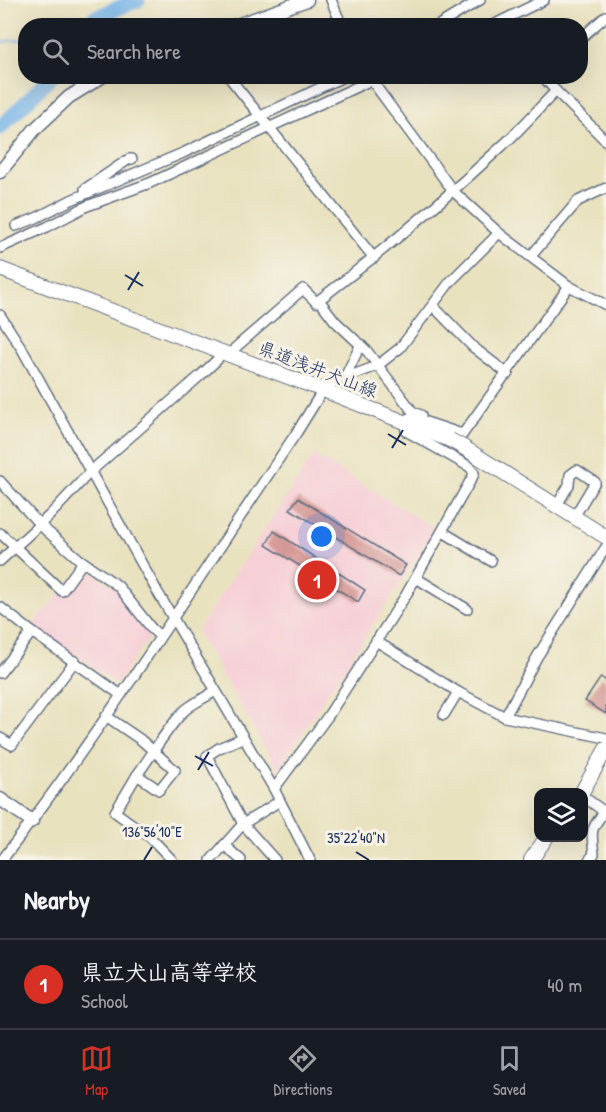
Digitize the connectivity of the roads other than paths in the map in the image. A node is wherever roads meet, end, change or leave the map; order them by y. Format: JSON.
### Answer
{"nodes":[{"id":1,"x":307,"y":0,"type":"edge"},
{"id":2,"x":331,"y":0,"type":"edge"},
{"id":3,"x":480,"y":0,"type":"edge"},
{"id":4,"x":544,"y":0,"type":"edge"},
{"id":5,"x":606,"y":15,"type":"edge"},
{"id":6,"x":256,"y":18,"type":"edge"},
{"id":7,"x":339,"y":18,"type":"edge"},
{"id":8,"x":450,"y":18,"type":"edge"},
{"id":9,"x":507,"y":18,"type":"edge"},
{"id":10,"x":588,"y":32,"type":"edge"},
{"id":11,"x":91,"y":84,"type":"edge"},
{"id":12,"x":234,"y":84,"type":"edge"},
{"id":13,"x":328,"y":84,"type":"edge"},
{"id":14,"x":361,"y":84,"type":"edge"},
{"id":15,"x":377,"y":84,"type":"edge"},
{"id":16,"x":549,"y":84,"type":"edge"},
{"id":17,"x":556,"y":92,"type":"junction"},
{"id":18,"x":259,"y":117,"type":"junction"},
{"id":19,"x":269,"y":129,"type":"junction"},
{"id":20,"x":606,"y":141,"type":"edge"},
{"id":21,"x":132,"y":159,"type":"dead end"},
{"id":22,"x":0,"y":171,"type":"edge"},
{"id":23,"x":606,"y":188,"type":"edge"},
{"id":24,"x":453,"y":191,"type":"junction"},
{"id":25,"x":86,"y":194,"type":"junction"},
{"id":26,"x":91,"y":205,"type":"junction"},
{"id":27,"x":16,"y":226,"type":"dead end"},
{"id":28,"x":499,"y":233,"type":"junction"},
{"id":29,"x":0,"y":248,"type":"edge"},
{"id":30,"x":531,"y":256,"type":"junction"},
{"id":31,"x":374,"y":258,"type":"junction"},
{"id":32,"x":0,"y":269,"type":"edge"},
{"id":33,"x":569,"y":286,"type":"junction"},
{"id":34,"x":319,"y":300,"type":"junction"},
{"id":35,"x":606,"y":305,"type":"edge"},
{"id":36,"x":433,"y":306,"type":"junction"},
{"id":37,"x":0,"y":315,"type":"edge"},
{"id":38,"x":361,"y":344,"type":"junction"},
{"id":39,"x":226,"y":354,"type":"junction"},
{"id":40,"x":377,"y":366,"type":"junction"},
{"id":41,"x":508,"y":374,"type":"junction"},
{"id":42,"x":345,"y":377,"type":"junction"},
{"id":43,"x":323,"y":390,"type":"junction"},
{"id":44,"x":405,"y":421,"type":"junction"},
{"id":45,"x":433,"y":423,"type":"junction"},
{"id":46,"x":462,"y":434,"type":"junction"},
{"id":47,"x":449,"y":454,"type":"junction"},
{"id":48,"x":90,"y":472,"type":"junction"},
{"id":49,"x":0,"y":481,"type":"edge"},
{"id":50,"x":557,"y":505,"type":"junction"},
{"id":51,"x":574,"y":517,"type":"junction"},
{"id":52,"x":40,"y":525,"type":"junction"},
{"id":53,"x":442,"y":532,"type":"junction"},
{"id":54,"x":0,"y":533,"type":"edge"},
{"id":55,"x":606,"y":537,"type":"edge"},
{"id":56,"x":15,"y":547,"type":"junction"},
{"id":57,"x":606,"y":547,"type":"edge"},
{"id":58,"x":0,"y":561,"type":"edge"},
{"id":59,"x":491,"y":561,"type":"dead end"},
{"id":60,"x":83,"y":562,"type":"junction"},
{"id":61,"x":417,"y":578,"type":"junction"},
{"id":62,"x":0,"y":607,"type":"edge"},
{"id":63,"x":467,"y":609,"type":"dead end"},
{"id":64,"x":173,"y":618,"type":"junction"},
{"id":65,"x":32,"y":632,"type":"junction"},
{"id":66,"x":160,"y":636,"type":"junction"},
{"id":67,"x":376,"y":641,"type":"junction"},
{"id":68,"x":75,"y":661,"type":"junction"},
{"id":69,"x":0,"y":673,"type":"edge"},
{"id":70,"x":215,"y":691,"type":"junction"},
{"id":71,"x":458,"y":692,"type":"junction"},
{"id":72,"x":121,"y":695,"type":"junction"},
{"id":73,"x":444,"y":715,"type":"dead end"},
{"id":74,"x":106,"y":716,"type":"junction"},
{"id":75,"x":505,"y":717,"type":"junction"},
{"id":76,"x":0,"y":738,"type":"edge"},
{"id":77,"x":242,"y":738,"type":"junction"},
{"id":78,"x":606,"y":738,"type":"edge"},
{"id":79,"x":606,"y":749,"type":"edge"},
{"id":80,"x":154,"y":752,"type":"junction"},
{"id":81,"x":137,"y":775,"type":"junction"},
{"id":82,"x":586,"y":788,"type":"edge"},
{"id":83,"x":273,"y":789,"type":"junction"},
{"id":84,"x":588,"y":798,"type":"edge"},
{"id":85,"x":0,"y":799,"type":"edge"},
{"id":86,"x":278,"y":802,"type":"junction"},
{"id":87,"x":605,"y":812,"type":"edge"},
{"id":88,"x":32,"y":821,"type":"junction"},
{"id":89,"x":243,"y":824,"type":"junction"},
{"id":90,"x":543,"y":842,"type":"edge"},
{"id":91,"x":224,"y":845,"type":"junction"},
{"id":92,"x":2,"y":860,"type":"edge"},
{"id":93,"x":172,"y":860,"type":"edge"},
{"id":94,"x":211,"y":860,"type":"edge"},
{"id":95,"x":241,"y":860,"type":"edge"},
{"id":96,"x":275,"y":860,"type":"edge"},
{"id":97,"x":310,"y":860,"type":"edge"},
{"id":98,"x":531,"y":860,"type":"edge"},
{"id":99,"x":590,"y":860,"type":"edge"}],
"edges":[{"from":1,"to":6,"type":"street"},
{"from":2,"to":7,"type":"street"},
{"from":3,"to":8,"type":"street"},
{"from":4,"to":9,"type":"street"},
{"from":5,"to":10,"type":"street"},
{"from":11,"to":22,"type":"street"},
{"from":12,"to":18,"type":"street"},
{"from":13,"to":18,"type":"street"},
{"from":14,"to":19,"type":"street"},
{"from":15,"to":24,"type":"street"},
{"from":16,"to":17,"type":"street"},
{"from":17,"to":20,"type":"street"},
{"from":17,"to":24,"type":"street"},
{"from":18,"to":19,"type":"street"},
{"from":18,"to":25,"type":"street"},
{"from":19,"to":26,"type":"street"},
{"from":19,"to":31,"type":"street"},
{"from":21,"to":25,"type":"street"},
{"from":23,"to":30,"type":"street"},
{"from":24,"to":28,"type":"street"},
{"from":24,"to":31,"type":"street"},
{"from":25,"to":26,"type":"street"},
{"from":25,"to":27,"type":"street"},
{"from":26,"to":29,"type":"street"},
{"from":28,"to":30,"type":"street"},
{"from":28,"to":36,"type":"street"},
{"from":30,"to":33,"type":"street"},
{"from":31,"to":34,"type":"street"},
{"from":32,"to":39,"type":"main road","name":"県道浅井犬山線"},
{"from":33,"to":35,"type":"street"},
{"from":33,"to":41,"type":"street"},
{"from":34,"to":38,"type":"street"},
{"from":34,"to":39,"type":"street"},
{"from":36,"to":40,"type":"street"},
{"from":36,"to":41,"type":"street"},
{"from":37,"to":48,"type":"street"},
{"from":38,"to":40,"type":"street"},
{"from":38,"to":42,"type":"street"},
{"from":39,"to":43,"type":"main road","name":"県道浅井犬山線"},
{"from":39,"to":48,"type":"street"},
{"from":40,"to":42,"type":"street"},
{"from":40,"to":45,"type":"street"},
{"from":41,"to":46,"type":"street"},
{"from":42,"to":43,"type":"street"},
{"from":43,"to":44,"type":"main road","name":"県道浅井犬山線"},
{"from":43,"to":64,"type":"street"},
{"from":44,"to":45,"type":"street"},
{"from":44,"to":47,"type":"street"},
{"from":44,"to":50,"type":"main road","name":"県道浅井犬山線","bridge":true},
{"from":45,"to":46,"type":"street"},
{"from":46,"to":47,"type":"street"},
{"from":47,"to":53,"type":"street"},
{"from":48,"to":52,"type":"street"},
{"from":48,"to":64,"type":"street"},
{"from":49,"to":52,"type":"street"},
{"from":50,"to":51,"type":"main road","name":"県道浅井犬山線"},
{"from":50,"to":51,"type":"street"},
{"from":51,"to":55,"type":"main road","name":"県道浅井犬山線"},
{"from":52,"to":56,"type":"street"},
{"from":52,"to":60,"type":"street"},
{"from":53,"to":59,"type":"street"},
{"from":53,"to":61,"type":"street"},
{"from":54,"to":56,"type":"street"},
{"from":56,"to":58,"type":"street"},
{"from":56,"to":60,"type":"street"},
{"from":57,"to":75,"type":"street"},
{"from":60,"to":66,"type":"street"},
{"from":61,"to":63,"type":"street"},
{"from":61,"to":67,"type":"street"},
{"from":62,"to":65,"type":"street"},
{"from":64,"to":66,"type":"street"},
{"from":64,"to":70,"type":"street"},
{"from":65,"to":68,"type":"street"},
{"from":65,"to":69,"type":"street"},
{"from":66,"to":72,"type":"street"},
{"from":67,"to":71,"type":"street"},
{"from":67,"to":83,"type":"street"},
{"from":68,"to":72,"type":"street"},
{"from":68,"to":76,"type":"street"},
{"from":70,"to":77,"type":"street"},
{"from":70,"to":80,"type":"street"},
{"from":71,"to":73,"type":"street"},
{"from":71,"to":75,"type":"street"},
{"from":72,"to":74,"type":"street"},
{"from":74,"to":80,"type":"street"},
{"from":74,"to":88,"type":"street"},
{"from":75,"to":78,"type":"street"},
{"from":77,"to":83,"type":"street"},
{"from":77,"to":89,"type":"street"},
{"from":79,"to":82,"type":"main road"},
{"from":80,"to":81,"type":"street"},
{"from":80,"to":81,"type":"street"},
{"from":81,"to":93,"type":"street"},
{"from":83,"to":86,"type":"street"},
{"from":84,"to":87,"type":"street"},
{"from":85,"to":88,"type":"street"},
{"from":86,"to":89,"type":"street"},
{"from":86,"to":97,"type":"street"},
{"from":87,"to":99,"type":"street"},
{"from":88,"to":92,"type":"street"},
{"from":89,"to":91,"type":"street"},
{"from":89,"to":96,"type":"street"},
{"from":90,"to":98,"type":"main road"},
{"from":91,"to":94,"type":"street"},
{"from":91,"to":95,"type":"street"}]}
